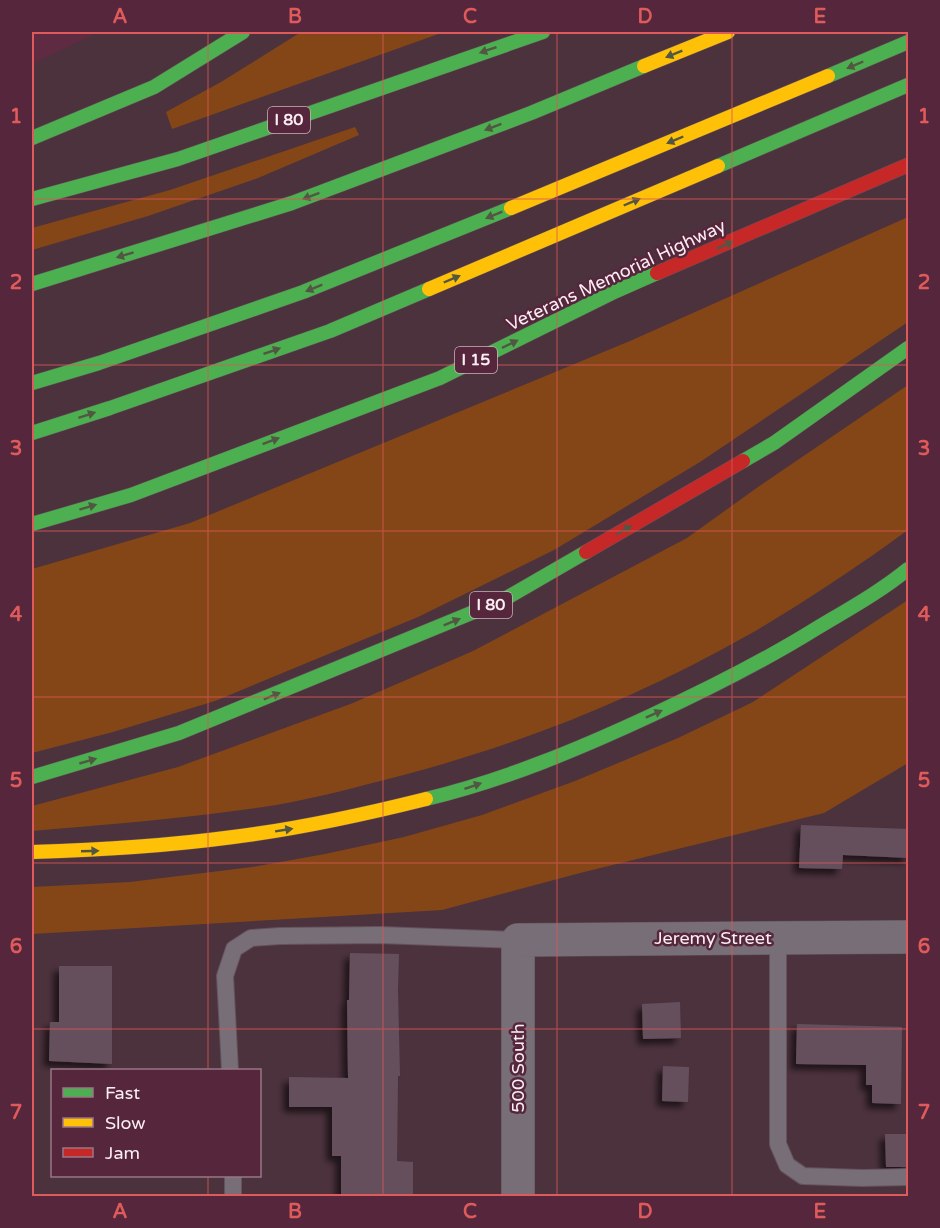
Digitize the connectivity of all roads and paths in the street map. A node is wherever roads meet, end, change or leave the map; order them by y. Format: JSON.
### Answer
{"nodes":[{"id":1,"x":243,"y":32,"type":"edge"},
{"id":2,"x":543,"y":32,"type":"edge"},
{"id":3,"x":728,"y":32,"type":"edge"},
{"id":4,"x":909,"y":42,"type":"edge"},
{"id":5,"x":909,"y":85,"type":"edge"},
{"id":6,"x":32,"y":138,"type":"edge"},
{"id":7,"x":909,"y":165,"type":"edge"},
{"id":8,"x":32,"y":200,"type":"edge"},
{"id":9,"x":32,"y":284,"type":"edge"},
{"id":10,"x":909,"y":348,"type":"edge"},
{"id":11,"x":32,"y":383,"type":"edge"},
{"id":12,"x":32,"y":433,"type":"edge"},
{"id":13,"x":32,"y":524,"type":"edge"},
{"id":14,"x":909,"y":569,"type":"edge"},
{"id":15,"x":32,"y":777,"type":"edge"},
{"id":16,"x":32,"y":852,"type":"edge"},
{"id":17,"x":909,"y":937,"type":"edge"},
{"id":18,"x":778,"y":938,"type":"junction"},
{"id":19,"x":518,"y":940,"type":"junction"},
{"id":20,"x":230,"y":1069,"type":"edge"},
{"id":21,"x":232,"y":1177,"type":"edge"},
{"id":22,"x":909,"y":1178,"type":"edge"},
{"id":23,"x":233,"y":1197,"type":"edge"},
{"id":24,"x":518,"y":1197,"type":"edge"}],
"edges":[{"from":1,"to":6,"type":"highway"},
{"from":2,"to":8,"type":"highway","number":"I 80","one_way":true},
{"from":3,"to":9,"type":"highway","one_way":true},
{"from":4,"to":11,"type":"highway","one_way":true},
{"from":12,"to":5,"type":"highway","one_way":true},
{"from":13,"to":7,"type":"highway","name":"Veterans Memorial Highway","number":"I 15","one_way":true},
{"from":15,"to":10,"type":"highway","number":"I 80","one_way":true},
{"from":16,"to":14,"type":"highway","one_way":true},
{"from":17,"to":18,"type":"street","name":"Jeremy Street"},
{"from":18,"to":19,"type":"street","name":"Jeremy Street"},
{"from":18,"to":22,"type":"lane"},
{"from":19,"to":20,"type":"lane"},
{"from":19,"to":24,"type":"street","name":"500 South"},
{"from":21,"to":23,"type":"lane"}]}
